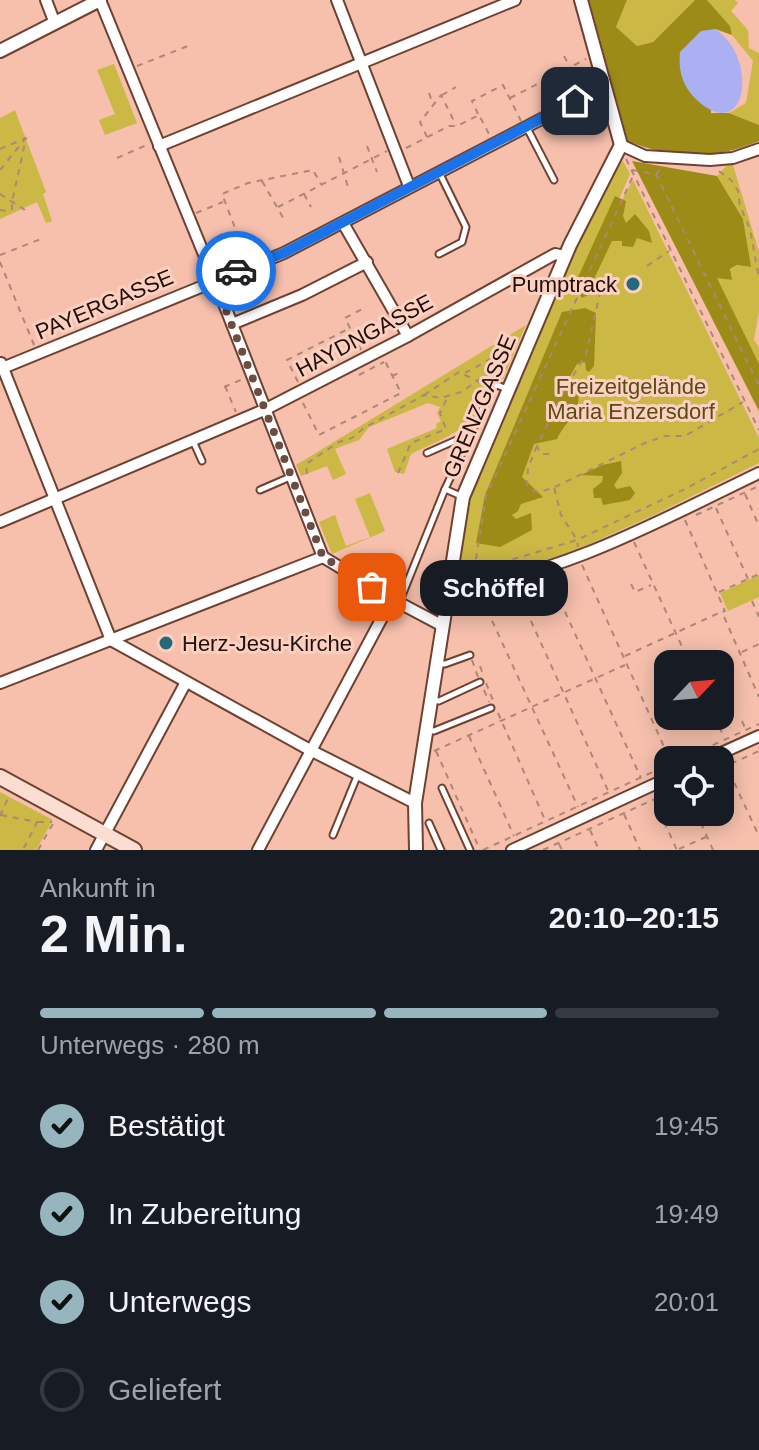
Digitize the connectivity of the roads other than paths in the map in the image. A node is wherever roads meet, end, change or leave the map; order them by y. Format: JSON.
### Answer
{"nodes":[{"id":1,"x":46,"y":0,"type":"edge"},
{"id":2,"x":100,"y":0,"type":"edge"},
{"id":3,"x":337,"y":0,"type":"edge"},
{"id":4,"x":515,"y":0,"type":"edge"},
{"id":5,"x":581,"y":0,"type":"edge"},
{"id":6,"x":54,"y":21,"type":"junction"},
{"id":7,"x":0,"y":51,"type":"edge"},
{"id":8,"x":362,"y":63,"type":"junction"},
{"id":9,"x":605,"y":86,"type":"junction"},
{"id":10,"x":524,"y":126,"type":"junction"},
{"id":11,"x":158,"y":143,"type":"junction"},
{"id":12,"x":619,"y":148,"type":"junction"},
{"id":13,"x":759,"y":149,"type":"edge"},
{"id":14,"x":438,"y":171,"type":"junction"},
{"id":15,"x":554,"y":180,"type":"dead end"},
{"id":16,"x":409,"y":186,"type":"junction"},
{"id":17,"x":343,"y":223,"type":"junction"},
{"id":18,"x":439,"y":254,"type":"dead end"},
{"id":19,"x":565,"y":256,"type":"junction"},
{"id":20,"x":367,"y":262,"type":"junction"},
{"id":21,"x":214,"y":280,"type":"junction"},
{"id":22,"x":232,"y":324,"type":"junction"},
{"id":23,"x":408,"y":336,"type":"junction"},
{"id":24,"x":1,"y":366,"type":"edge"},
{"id":25,"x":507,"y":390,"type":"junction"},
{"id":26,"x":264,"y":410,"type":"junction"},
{"id":27,"x":471,"y":434,"type":"junction"},
{"id":28,"x":193,"y":440,"type":"junction"},
{"id":29,"x":427,"y":453,"type":"dead end"},
{"id":30,"x":202,"y":461,"type":"dead end"},
{"id":31,"x":759,"y":473,"type":"edge"},
{"id":32,"x":291,"y":476,"type":"junction"},
{"id":33,"x":445,"y":489,"type":"junction"},
{"id":34,"x":260,"y":490,"type":"dead end"},
{"id":35,"x":463,"y":497,"type":"junction"},
{"id":36,"x":54,"y":499,"type":"junction"},
{"id":37,"x":0,"y":522,"type":"edge"},
{"id":38,"x":323,"y":557,"type":"junction"},
{"id":39,"x":455,"y":589,"type":"junction"},
{"id":40,"x":395,"y":601,"type":"junction"},
{"id":41,"x":443,"y":626,"type":"junction"},
{"id":42,"x":111,"y":640,"type":"junction"},
{"id":43,"x":470,"y":655,"type":"dead end"},
{"id":44,"x":435,"y":664,"type":"junction"},
{"id":45,"x":186,"y":682,"type":"junction"},
{"id":46,"x":480,"y":682,"type":"dead end"},
{"id":47,"x":0,"y":683,"type":"edge"},
{"id":48,"x":430,"y":700,"type":"junction"},
{"id":49,"x":491,"y":708,"type":"dead end"},
{"id":50,"x":425,"y":730,"type":"junction"},
{"id":51,"x":759,"y":736,"type":"edge"},
{"id":52,"x":728,"y":746,"type":"edge"},
{"id":53,"x":310,"y":750,"type":"junction"},
{"id":54,"x":358,"y":774,"type":"junction"},
{"id":55,"x":0,"y":777,"type":"edge"},
{"id":56,"x":654,"y":784,"type":"edge"},
{"id":57,"x":442,"y":788,"type":"dead end"},
{"id":58,"x":415,"y":803,"type":"junction"},
{"id":59,"x":429,"y":823,"type":"dead end"},
{"id":60,"x":104,"y":835,"type":"junction"},
{"id":61,"x":333,"y":835,"type":"dead end"},
{"id":62,"x":96,"y":850,"type":"edge"},
{"id":63,"x":134,"y":850,"type":"edge"},
{"id":64,"x":258,"y":850,"type":"edge"},
{"id":65,"x":416,"y":850,"type":"edge"},
{"id":66,"x":441,"y":850,"type":"edge"},
{"id":67,"x":470,"y":850,"type":"edge"},
{"id":68,"x":512,"y":850,"type":"edge"}],
"edges":[{"from":1,"to":6,"type":"street"},
{"from":2,"to":6,"type":"street"},
{"from":2,"to":11,"type":"street"},
{"from":3,"to":8,"type":"street"},
{"from":4,"to":8,"type":"street"},
{"from":5,"to":9,"type":"street"},
{"from":6,"to":7,"type":"street"},
{"from":8,"to":11,"type":"street"},
{"from":8,"to":16,"type":"street"},
{"from":9,"to":10,"type":"street","name":"PAYERGASSE"},
{"from":9,"to":12,"type":"street"},
{"from":10,"to":14,"type":"street","name":"PAYERGASSE"},
{"from":10,"to":15,"type":"lane"},
{"from":11,"to":21,"type":"street"},
{"from":12,"to":13,"type":"street"},
{"from":12,"to":19,"type":"street","name":"GRENZGASSE"},
{"from":14,"to":16,"type":"street","name":"PAYERGASSE"},
{"from":14,"to":18,"type":"lane"},
{"from":16,"to":17,"type":"street","name":"PAYERGASSE"},
{"from":17,"to":20,"type":"street"},
{"from":17,"to":21,"type":"street","name":"PAYERGASSE"},
{"from":19,"to":23,"type":"street","name":"HAYDNGASSE"},
{"from":19,"to":25,"type":"street","name":"GRENZGASSE"},
{"from":20,"to":22,"type":"street"},
{"from":20,"to":23,"type":"street"},
{"from":21,"to":22,"type":"street"},
{"from":21,"to":24,"type":"street","name":"PAYERGASSE"},
{"from":22,"to":26,"type":"street"},
{"from":23,"to":26,"type":"street","name":"HAYDNGASSE"},
{"from":24,"to":36,"type":"street"},
{"from":25,"to":27,"type":"lane"},
{"from":25,"to":35,"type":"street","name":"GRENZGASSE"},
{"from":26,"to":28,"type":"street","name":"HAYDNGASSE"},
{"from":26,"to":32,"type":"street"},
{"from":27,"to":29,"type":"lane"},
{"from":27,"to":33,"type":"lane"},
{"from":28,"to":30,"type":"lane"},
{"from":28,"to":36,"type":"street","name":"HAYDNGASSE"},
{"from":31,"to":39,"type":"street"},
{"from":32,"to":34,"type":"lane"},
{"from":32,"to":38,"type":"street"},
{"from":33,"to":35,"type":"lane"},
{"from":33,"to":40,"type":"lane"},
{"from":35,"to":39,"type":"street","name":"GRENZGASSE"},
{"from":36,"to":37,"type":"street","name":"HAYDNGASSE"},
{"from":36,"to":42,"type":"street"},
{"from":38,"to":40,"type":"street"},
{"from":38,"to":42,"type":"street"},
{"from":39,"to":41,"type":"street","name":"GRENZGASSE"},
{"from":40,"to":41,"type":"street"},
{"from":40,"to":53,"type":"street"},
{"from":41,"to":44,"type":"street","name":"GRENZGASSE"},
{"from":42,"to":45,"type":"street"},
{"from":42,"to":47,"type":"street"},
{"from":43,"to":44,"type":"lane"},
{"from":44,"to":48,"type":"street","name":"GRENZGASSE"},
{"from":45,"to":53,"type":"street"},
{"from":45,"to":60,"type":"street"},
{"from":46,"to":48,"type":"lane"},
{"from":48,"to":50,"type":"street","name":"GRENZGASSE"},
{"from":49,"to":50,"type":"lane"},
{"from":50,"to":58,"type":"street","name":"GRENZGASSE"},
{"from":51,"to":52,"type":"street"},
{"from":53,"to":54,"type":"street"},
{"from":53,"to":64,"type":"street"},
{"from":54,"to":58,"type":"street"},
{"from":54,"to":61,"type":"lane"},
{"from":55,"to":60,"type":"main road"},
{"from":56,"to":68,"type":"street"},
{"from":57,"to":67,"type":"lane"},
{"from":58,"to":65,"type":"street","name":"GRENZGASSE"},
{"from":59,"to":66,"type":"lane"},
{"from":60,"to":62,"type":"street"},
{"from":60,"to":63,"type":"main road"}]}
